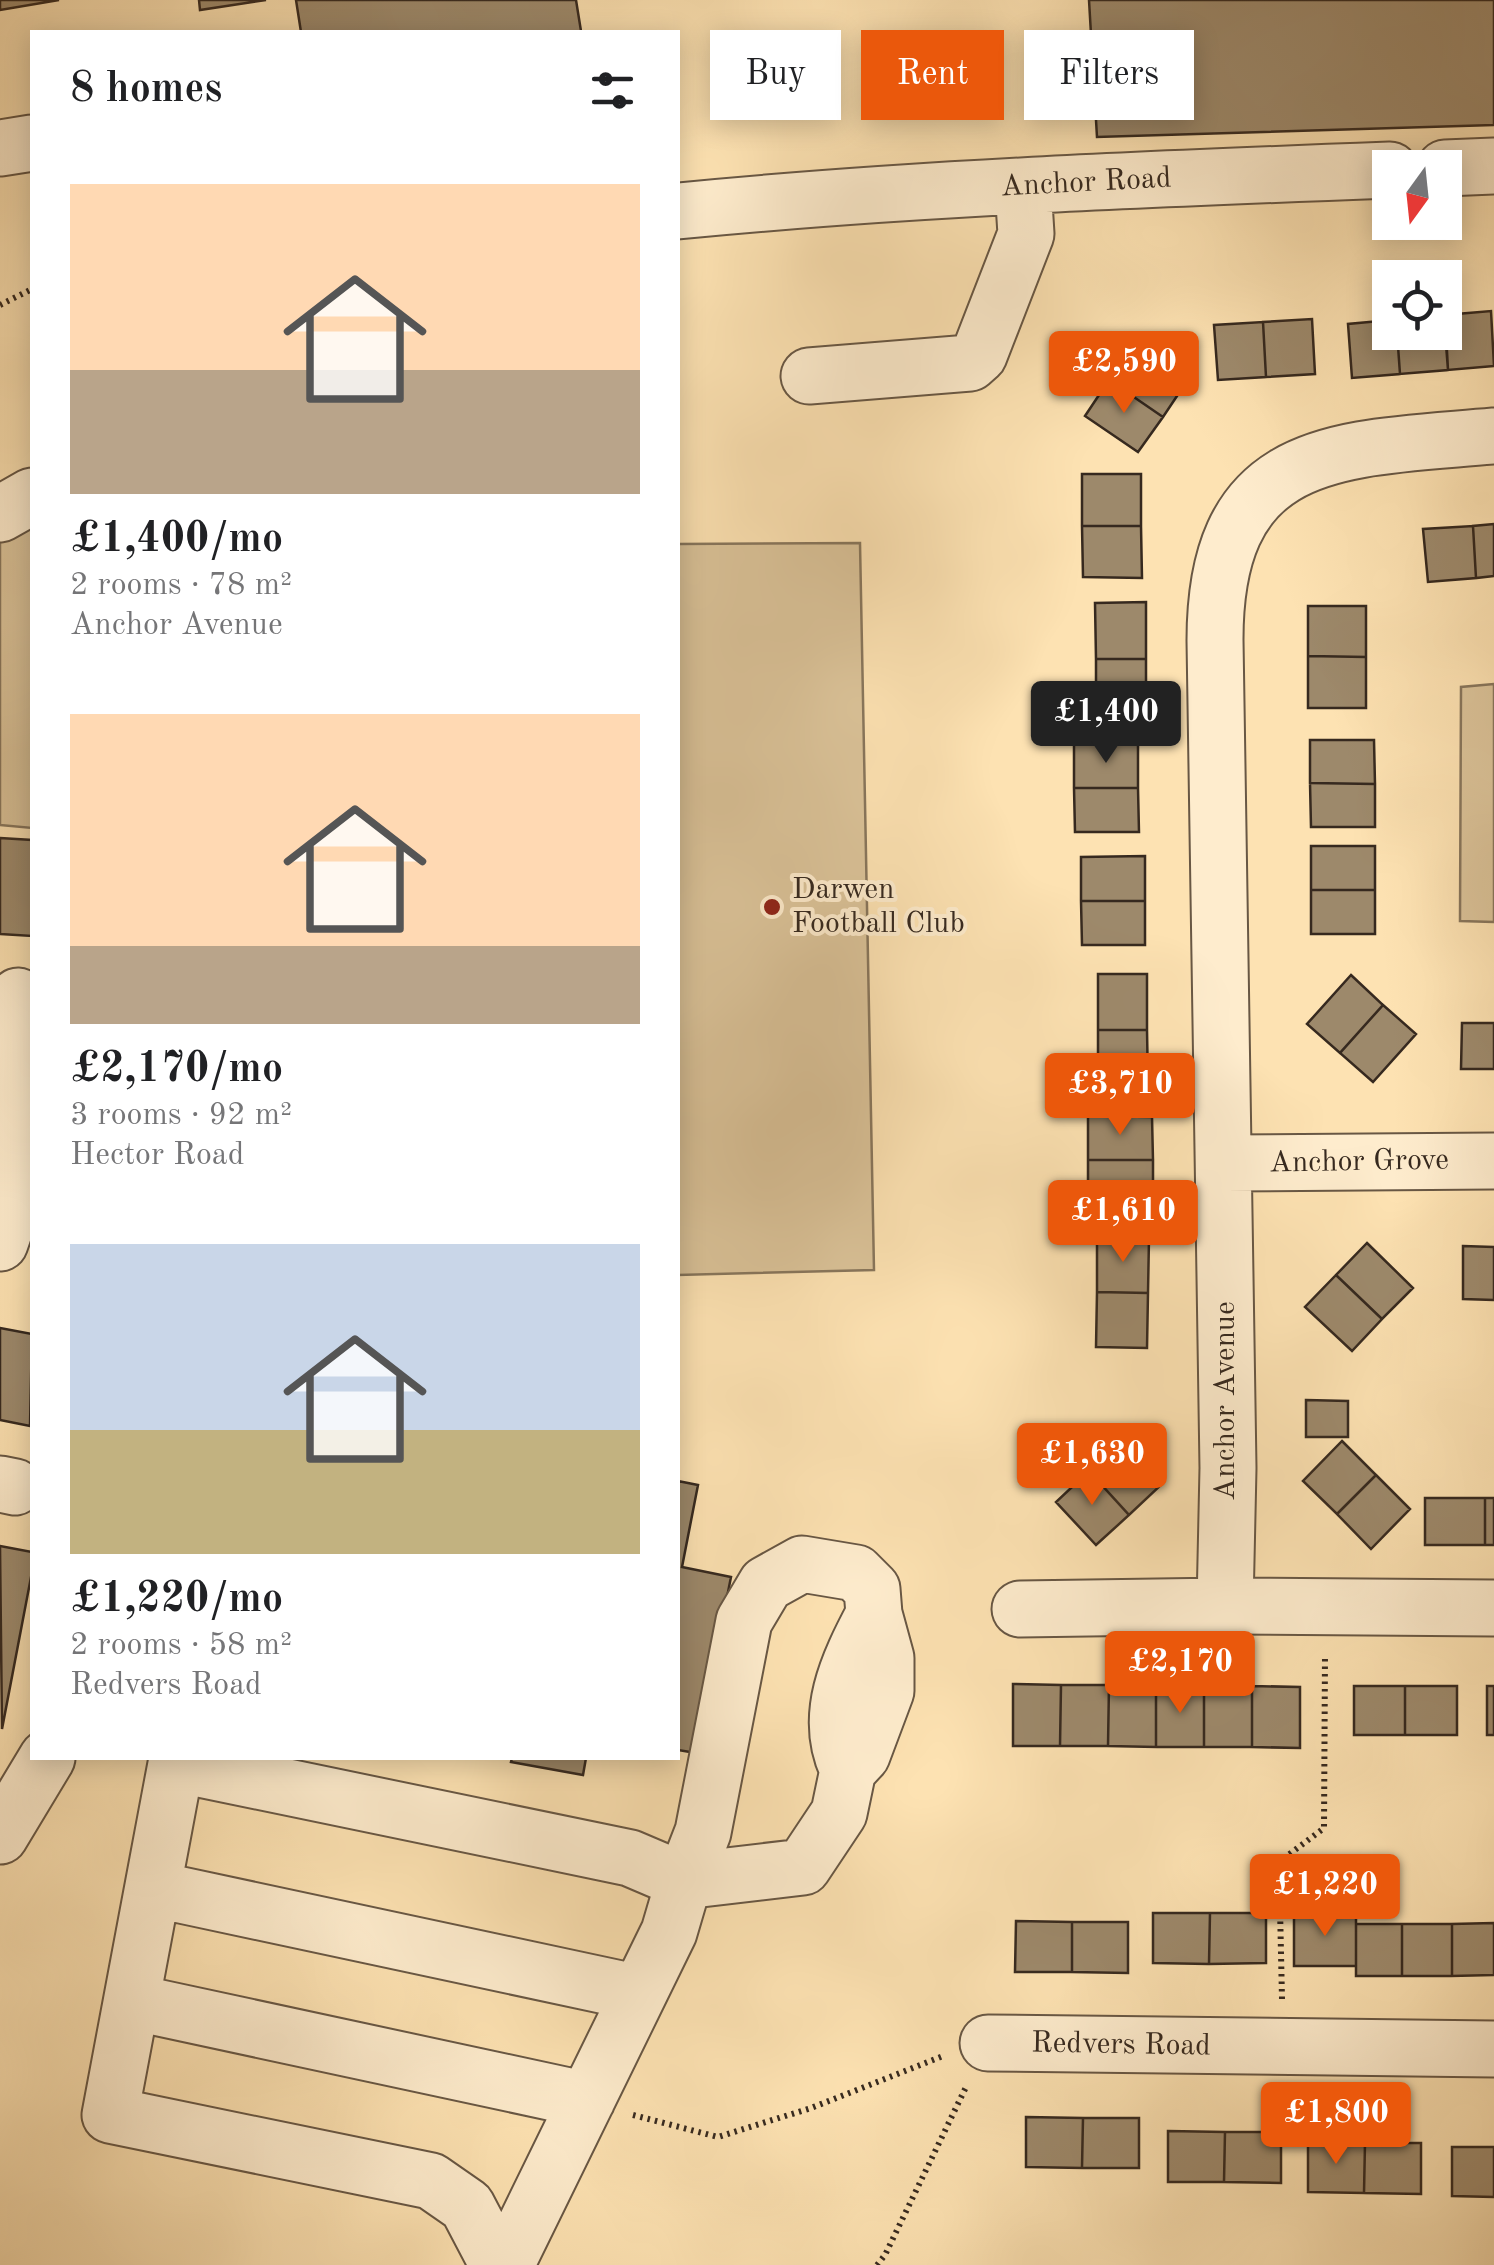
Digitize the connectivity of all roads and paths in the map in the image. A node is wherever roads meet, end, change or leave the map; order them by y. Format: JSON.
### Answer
{"nodes":[{"id":1,"x":30,"y":143,"type":"edge"},
{"id":2,"x":0,"y":148,"type":"edge"},
{"id":3,"x":1494,"y":166,"type":"edge"},
{"id":4,"x":1462,"y":167,"type":"edge"},
{"id":5,"x":1372,"y":171,"type":"edge"},
{"id":6,"x":1024,"y":186,"type":"junction"},
{"id":7,"x":680,"y":211,"type":"edge"},
{"id":8,"x":30,"y":289,"type":"edge"},
{"id":9,"x":0,"y":305,"type":"edge"},
{"id":10,"x":809,"y":376,"type":"dead end"},
{"id":11,"x":1494,"y":436,"type":"edge"},
{"id":12,"x":30,"y":497,"type":"edge"},
{"id":13,"x":0,"y":514,"type":"edge"},
{"id":14,"x":17,"y":996,"type":"edge"},
{"id":15,"x":1494,"y":1161,"type":"edge"},
{"id":16,"x":1224,"y":1164,"type":"junction"},
{"id":17,"x":0,"y":1243,"type":"edge"},
{"id":18,"x":1225,"y":1606,"type":"junction"},
{"id":19,"x":1325,"y":1608,"type":"junction"},
{"id":20,"x":1494,"y":1608,"type":"edge"},
{"id":21,"x":1020,"y":1609,"type":"dead end"},
{"id":22,"x":45,"y":1760,"type":"edge"},
{"id":23,"x":0,"y":1836,"type":"edge"},
{"id":24,"x":684,"y":1881,"type":"junction"},
{"id":25,"x":153,"y":1888,"type":"junction"},
{"id":26,"x":639,"y":1993,"type":"junction"},
{"id":27,"x":132,"y":2002,"type":"junction"},
{"id":28,"x":988,"y":2044,"type":"junction"},
{"id":29,"x":1282,"y":2046,"type":"junction"},
{"id":30,"x":1494,"y":2049,"type":"edge"},
{"id":31,"x":587,"y":2100,"type":"junction"},
{"id":32,"x":498,"y":2265,"type":"edge"},
{"id":33,"x":506,"y":2265,"type":"edge"},
{"id":34,"x":877,"y":2265,"type":"edge"}],
"edges":[{"from":1,"to":2,"type":"street"},
{"from":3,"to":4,"type":"street"},
{"from":5,"to":6,"type":"street","name":"Anchor Road"},
{"from":6,"to":7,"type":"street","name":"Anchor Road"},
{"from":6,"to":10,"type":"street"},
{"from":8,"to":9,"type":"path"},
{"from":11,"to":16,"type":"street","name":"Anchor Avenue"},
{"from":12,"to":13,"type":"street"},
{"from":14,"to":17,"type":"street"},
{"from":15,"to":16,"type":"street","name":"Anchor Grove"},
{"from":16,"to":18,"type":"street","name":"Anchor Avenue"},
{"from":18,"to":19,"type":"street"},
{"from":18,"to":21,"type":"street"},
{"from":19,"to":20,"type":"street"},
{"from":19,"to":29,"type":"path"},
{"from":22,"to":23,"type":"street"},
{"from":24,"to":24,"type":"street"},
{"from":24,"to":25,"type":"street"},
{"from":24,"to":26,"type":"street"},
{"from":25,"to":26,"type":"street"},
{"from":25,"to":27,"type":"street"},
{"from":26,"to":31,"type":"street"},
{"from":27,"to":31,"type":"street"},
{"from":27,"to":32,"type":"street"},
{"from":28,"to":29,"type":"street","name":"Redvers Road"},
{"from":28,"to":31,"type":"path"},
{"from":28,"to":34,"type":"path"},
{"from":29,"to":30,"type":"street","name":"Redvers Road"},
{"from":31,"to":33,"type":"street"}]}
